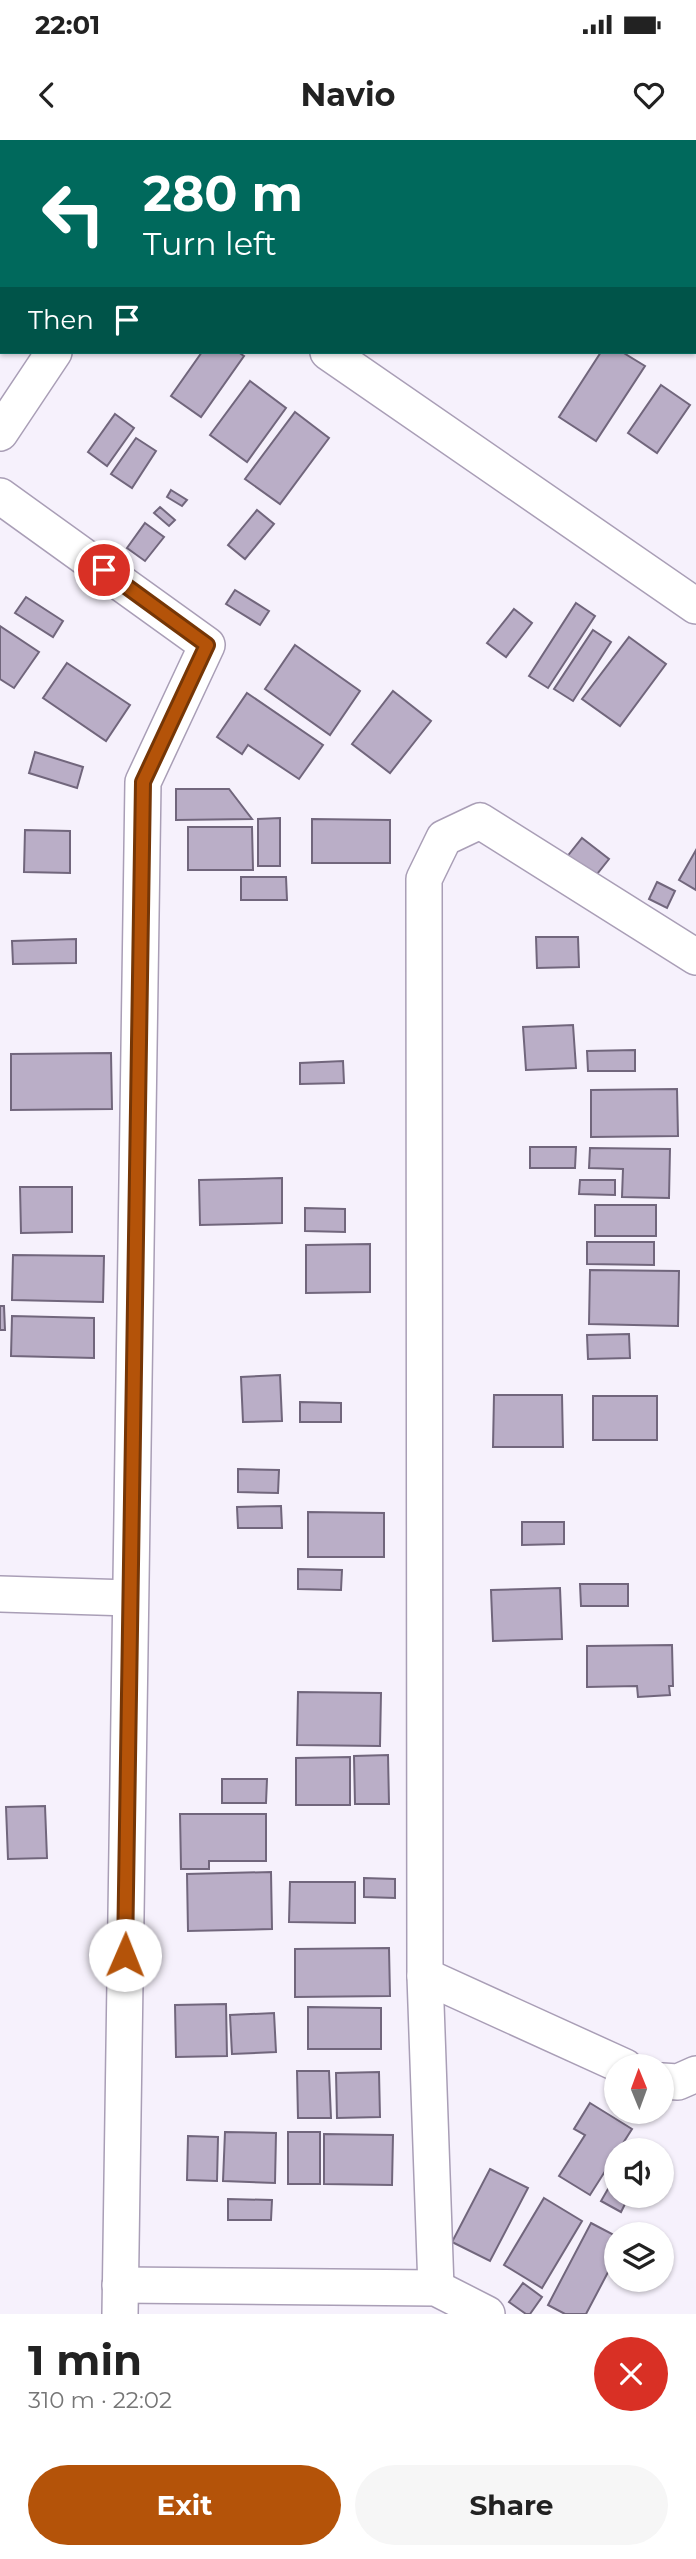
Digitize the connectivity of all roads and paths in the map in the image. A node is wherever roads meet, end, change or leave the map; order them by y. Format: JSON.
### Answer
{"nodes":[{"id":1,"x":53,"y":354,"type":"edge"},
{"id":2,"x":331,"y":354,"type":"edge"},
{"id":3,"x":0,"y":433,"type":"edge"},
{"id":4,"x":0,"y":496,"type":"edge"},
{"id":5,"x":696,"y":606,"type":"edge"},
{"id":6,"x":696,"y":957,"type":"edge"},
{"id":7,"x":0,"y":1594,"type":"edge"},
{"id":8,"x":130,"y":1598,"type":"junction"},
{"id":9,"x":425,"y":1976,"type":"junction"},
{"id":10,"x":604,"y":2057,"type":"edge"},
{"id":11,"x":696,"y":2074,"type":"edge"},
{"id":12,"x":674,"y":2082,"type":"edge"},
{"id":13,"x":436,"y":2288,"type":"junction"},
{"id":14,"x":120,"y":2300,"type":"edge"},
{"id":15,"x":487,"y":2314,"type":"edge"}],
"edges":[{"from":1,"to":3,"type":"street"},
{"from":2,"to":5,"type":"street"},
{"from":4,"to":8,"type":"street"},
{"from":6,"to":9,"type":"street"},
{"from":7,"to":8,"type":"street"},
{"from":8,"to":14,"type":"street"},
{"from":9,"to":10,"type":"street"},
{"from":9,"to":13,"type":"street"},
{"from":11,"to":12,"type":"street"},
{"from":13,"to":14,"type":"street"},
{"from":13,"to":15,"type":"street"}]}
